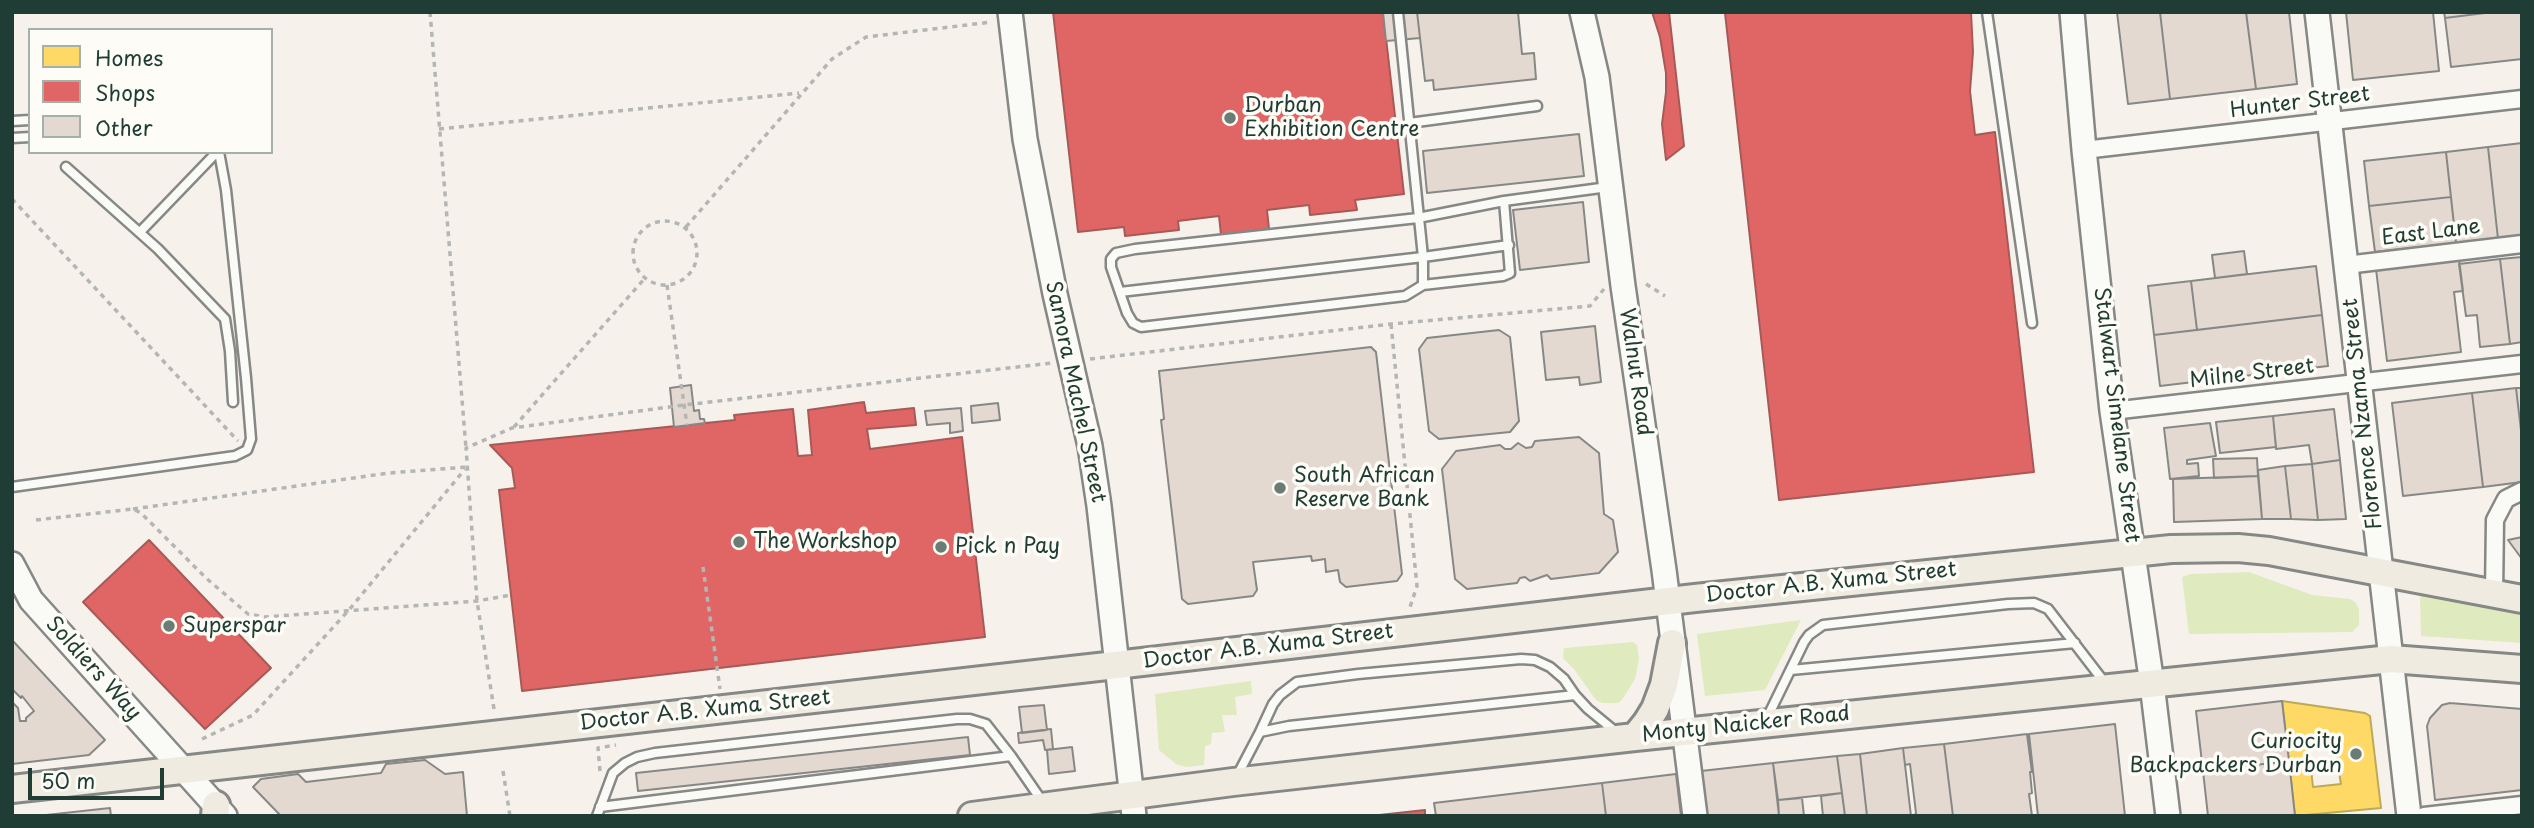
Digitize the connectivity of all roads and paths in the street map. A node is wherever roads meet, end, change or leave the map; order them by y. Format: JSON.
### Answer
{"nodes":[{"id":1,"x":430,"y":12,"type":"edge"},
{"id":2,"x":1398,"y":12,"type":"edge"},
{"id":3,"x":1582,"y":12,"type":"edge"},
{"id":4,"x":1987,"y":12,"type":"edge"},
{"id":5,"x":2072,"y":12,"type":"edge"},
{"id":6,"x":2317,"y":12,"type":"edge"},
{"id":7,"x":1011,"y":16,"type":"edge"},
{"id":8,"x":801,"y":92,"type":"junction"},
{"id":9,"x":2522,"y":99,"type":"edge"},
{"id":10,"x":1537,"y":106,"type":"dead end"},
{"id":11,"x":2328,"y":121,"type":"junction"},
{"id":12,"x":1409,"y":124,"type":"junction"},
{"id":13,"x":439,"y":130,"type":"junction"},
{"id":14,"x":2084,"y":150,"type":"junction"},
{"id":15,"x":216,"y":154,"type":"edge"},
{"id":16,"x":218,"y":154,"type":"edge"},
{"id":17,"x":66,"y":167,"type":"dead end"},
{"id":18,"x":1610,"y":187,"type":"junction"},
{"id":19,"x":12,"y":199,"type":"edge"},
{"id":20,"x":1504,"y":201,"type":"junction"},
{"id":21,"x":1418,"y":218,"type":"junction"},
{"id":22,"x":685,"y":227,"type":"junction"},
{"id":23,"x":140,"y":232,"type":"junction"},
{"id":24,"x":2522,"y":244,"type":"edge"},
{"id":25,"x":1508,"y":245,"type":"junction"},
{"id":26,"x":1423,"y":257,"type":"junction"},
{"id":27,"x":2346,"y":265,"type":"junction"},
{"id":28,"x":645,"y":278,"type":"junction"},
{"id":29,"x":1646,"y":284,"type":"dead end"},
{"id":30,"x":667,"y":285,"type":"junction"},
{"id":31,"x":1423,"y":285,"type":"junction"},
{"id":32,"x":1606,"y":287,"type":"dead end"},
{"id":33,"x":1120,"y":292,"type":"junction"},
{"id":34,"x":1665,"y":296,"type":"dead end"},
{"id":35,"x":2032,"y":323,"type":"dead end"},
{"id":36,"x":1391,"y":324,"type":"junction"},
{"id":37,"x":1070,"y":361,"type":"junction"},
{"id":38,"x":2522,"y":364,"type":"edge"},
{"id":39,"x":2360,"y":382,"type":"junction"},
{"id":40,"x":233,"y":402,"type":"dead end"},
{"id":41,"x":684,"y":405,"type":"junction"},
{"id":42,"x":2112,"y":411,"type":"junction"},
{"id":43,"x":687,"y":425,"type":"dead end"},
{"id":44,"x":512,"y":428,"type":"junction"},
{"id":45,"x":466,"y":448,"type":"junction"},
{"id":46,"x":247,"y":450,"type":"junction"},
{"id":47,"x":467,"y":467,"type":"junction"},
{"id":48,"x":12,"y":487,"type":"edge"},
{"id":49,"x":2522,"y":491,"type":"edge"},
{"id":50,"x":132,"y":509,"type":"junction"},
{"id":51,"x":36,"y":520,"type":"dead end"},
{"id":52,"x":2133,"y":553,"type":"junction"},
{"id":53,"x":12,"y":564,"type":"edge"},
{"id":54,"x":703,"y":567,"type":"dead end"},
{"id":55,"x":2380,"y":570,"type":"junction"},
{"id":56,"x":2494,"y":594,"type":"junction"},
{"id":57,"x":511,"y":595,"type":"dead end"},
{"id":58,"x":2522,"y":599,"type":"edge"},
{"id":59,"x":477,"y":601,"type":"junction"},
{"id":60,"x":1668,"y":601,"type":"junction"},
{"id":61,"x":349,"y":610,"type":"junction"},
{"id":62,"x":1405,"y":631,"type":"junction"},
{"id":63,"x":1672,"y":643,"type":"junction"},
{"id":64,"x":2075,"y":643,"type":"junction"},
{"id":65,"x":2391,"y":659,"type":"junction"},
{"id":66,"x":1116,"y":665,"type":"junction"},
{"id":67,"x":2522,"y":669,"type":"edge"},
{"id":68,"x":1791,"y":670,"type":"junction"},
{"id":69,"x":2152,"y":684,"type":"junction"},
{"id":70,"x":2108,"y":688,"type":"junction"},
{"id":71,"x":1575,"y":695,"type":"junction"},
{"id":72,"x":494,"y":709,"type":"dead end"},
{"id":73,"x":723,"y":709,"type":"junction"},
{"id":74,"x":1763,"y":723,"type":"junction"},
{"id":75,"x":1260,"y":732,"type":"junction"},
{"id":76,"x":1684,"y":732,"type":"junction"},
{"id":77,"x":1630,"y":737,"type":"junction"},
{"id":78,"x":202,"y":739,"type":"dead end"},
{"id":79,"x":1012,"y":756,"type":"junction"},
{"id":80,"x":599,"y":757,"type":"dead end"},
{"id":81,"x":600,"y":765,"type":"dead end"},
{"id":82,"x":182,"y":768,"type":"junction"},
{"id":83,"x":503,"y":771,"type":"dead end"},
{"id":84,"x":1233,"y":782,"type":"junction"},
{"id":85,"x":12,"y":789,"type":"edge"},
{"id":86,"x":2522,"y":804,"type":"edge"},
{"id":87,"x":1133,"y":806,"type":"edge"},
{"id":88,"x":1046,"y":807,"type":"junction"},
{"id":89,"x":598,"y":811,"type":"edge"},
{"id":90,"x":219,"y":812,"type":"edge"},
{"id":91,"x":510,"y":816,"type":"edge"},
{"id":92,"x":972,"y":816,"type":"edge"},
{"id":93,"x":1695,"y":816,"type":"edge"},
{"id":94,"x":2168,"y":816,"type":"edge"},
{"id":95,"x":2409,"y":816,"type":"edge"},
{"id":96,"x":2424,"y":816,"type":"edge"}],
"edges":[{"from":1,"to":13,"type":"path"},
{"from":2,"to":12,"type":"lane"},
{"from":3,"to":18,"type":"main road","name":"Walnut Road"},
{"from":4,"to":35,"type":"lane"},
{"from":5,"to":14,"type":"main road","name":"Stalwart Simelane Street"},
{"from":6,"to":11,"type":"main road","name":"Florence Nzama Street"},
{"from":7,"to":8,"type":"path"},
{"from":7,"to":37,"type":"main road","name":"Samora Machel Street"},
{"from":8,"to":13,"type":"path"},
{"from":8,"to":22,"type":"path"},
{"from":9,"to":11,"type":"street","name":"Hunter Street"},
{"from":10,"to":12,"type":"lane"},
{"from":11,"to":14,"type":"street","name":"Hunter Street"},
{"from":11,"to":27,"type":"main road","name":"Florence Nzama Street"},
{"from":12,"to":21,"type":"lane"},
{"from":13,"to":45,"type":"path"},
{"from":14,"to":42,"type":"main road","name":"Stalwart Simelane Street"},
{"from":15,"to":23,"type":"lane"},
{"from":16,"to":46,"type":"lane"},
{"from":17,"to":23,"type":"lane"},
{"from":18,"to":20,"type":"lane"},
{"from":18,"to":60,"type":"main road","name":"Walnut Road"},
{"from":19,"to":46,"type":"path"},
{"from":20,"to":21,"type":"lane"},
{"from":20,"to":25,"type":"lane"},
{"from":21,"to":26,"type":"lane"},
{"from":21,"to":33,"type":"lane"},
{"from":22,"to":28,"type":"path"},
{"from":22,"to":30,"type":"path"},
{"from":23,"to":40,"type":"lane"},
{"from":24,"to":27,"type":"street","name":"East Lane"},
{"from":25,"to":26,"type":"lane"},
{"from":25,"to":31,"type":"lane"},
{"from":26,"to":31,"type":"lane"},
{"from":26,"to":33,"type":"lane"},
{"from":27,"to":39,"type":"main road","name":"Florence Nzama Street"},
{"from":28,"to":30,"type":"path"},
{"from":28,"to":44,"type":"path"},
{"from":29,"to":34,"type":"path"},
{"from":30,"to":41,"type":"path"},
{"from":31,"to":33,"type":"lane"},
{"from":32,"to":36,"type":"path"},
{"from":36,"to":37,"type":"path"},
{"from":36,"to":62,"type":"path"},
{"from":37,"to":41,"type":"path"},
{"from":37,"to":66,"type":"main road","name":"Samora Machel Street"},
{"from":38,"to":39,"type":"street","name":"Milne Street"},
{"from":39,"to":42,"type":"street","name":"Milne Street"},
{"from":39,"to":55,"type":"main road","name":"Florence Nzama Street"},
{"from":41,"to":43,"type":"path"},
{"from":41,"to":44,"type":"path"},
{"from":42,"to":52,"type":"main road","name":"Stalwart Simelane Street"},
{"from":44,"to":45,"type":"path"},
{"from":45,"to":47,"type":"path"},
{"from":46,"to":48,"type":"lane"},
{"from":47,"to":50,"type":"path"},
{"from":47,"to":59,"type":"path"},
{"from":47,"to":61,"type":"path"},
{"from":49,"to":56,"type":"street"},
{"from":50,"to":51,"type":"path"},
{"from":50,"to":61,"type":"path"},
{"from":52,"to":55,"type":"main road","name":"Doctor A.B. Xuma Street"},
{"from":52,"to":60,"type":"main road","name":"Doctor A.B. Xuma Street"},
{"from":52,"to":69,"type":"main road","name":"Stalwart Simelane Street"},
{"from":53,"to":82,"type":"main road","name":"Soldiers Way"},
{"from":54,"to":73,"type":"path"},
{"from":55,"to":56,"type":"main road","name":"Doctor A.B. Xuma Street"},
{"from":55,"to":65,"type":"main road","name":"Florence Nzama Street"},
{"from":56,"to":58,"type":"main road","name":"Doctor A.B. Xuma Street"},
{"from":57,"to":59,"type":"path"},
{"from":59,"to":61,"type":"path"},
{"from":59,"to":72,"type":"path"},
{"from":60,"to":62,"type":"main road","name":"Doctor A.B. Xuma Street"},
{"from":60,"to":63,"type":"main road","name":"Walnut Road"},
{"from":61,"to":78,"type":"path"},
{"from":62,"to":66,"type":"main road","name":"Doctor A.B. Xuma Street"},
{"from":63,"to":76,"type":"main road","name":"Walnut Road"},
{"from":63,"to":77,"type":"main road"},
{"from":64,"to":68,"type":"lane"},
{"from":64,"to":68,"type":"lane"},
{"from":64,"to":70,"type":"lane"},
{"from":65,"to":67,"type":"main road","name":"Monty Naicker Road"},
{"from":65,"to":69,"type":"main road","name":"Monty Naicker Road"},
{"from":65,"to":95,"type":"main road","name":"Florence Nzama Street"},
{"from":66,"to":73,"type":"main road","name":"Doctor A.B. Xuma Street"},
{"from":66,"to":87,"type":"main road","name":"Samora Machel Street"},
{"from":68,"to":74,"type":"lane"},
{"from":69,"to":70,"type":"main road","name":"Monty Naicker Road"},
{"from":69,"to":94,"type":"main road","name":"Stalwart Simelane Street"},
{"from":70,"to":74,"type":"main road","name":"Monty Naicker Road"},
{"from":71,"to":75,"type":"lane"},
{"from":71,"to":75,"type":"lane"},
{"from":71,"to":77,"type":"lane"},
{"from":73,"to":82,"type":"main road","name":"Doctor A.B. Xuma Street"},
{"from":74,"to":76,"type":"main road","name":"Monty Naicker Road"},
{"from":75,"to":84,"type":"lane"},
{"from":76,"to":77,"type":"main road","name":"Monty Naicker Road"},
{"from":76,"to":93,"type":"main road","name":"Walnut Road"},
{"from":77,"to":84,"type":"main road","name":"Monty Naicker Road"},
{"from":79,"to":88,"type":"lane"},
{"from":79,"to":89,"type":"lane"},
{"from":79,"to":89,"type":"lane"},
{"from":80,"to":81,"type":"path"},
{"from":82,"to":85,"type":"main road","name":"Doctor A.B. Xuma Street"},
{"from":82,"to":90,"type":"main road","name":"Soldiers Way"},
{"from":83,"to":91,"type":"path"},
{"from":84,"to":87,"type":"main road","name":"Monty Naicker Road"},
{"from":86,"to":96,"type":"street"},
{"from":87,"to":88,"type":"main road","name":"Monty Naicker Road"},
{"from":88,"to":92,"type":"main road","name":"Monty Naicker Road"}]}
